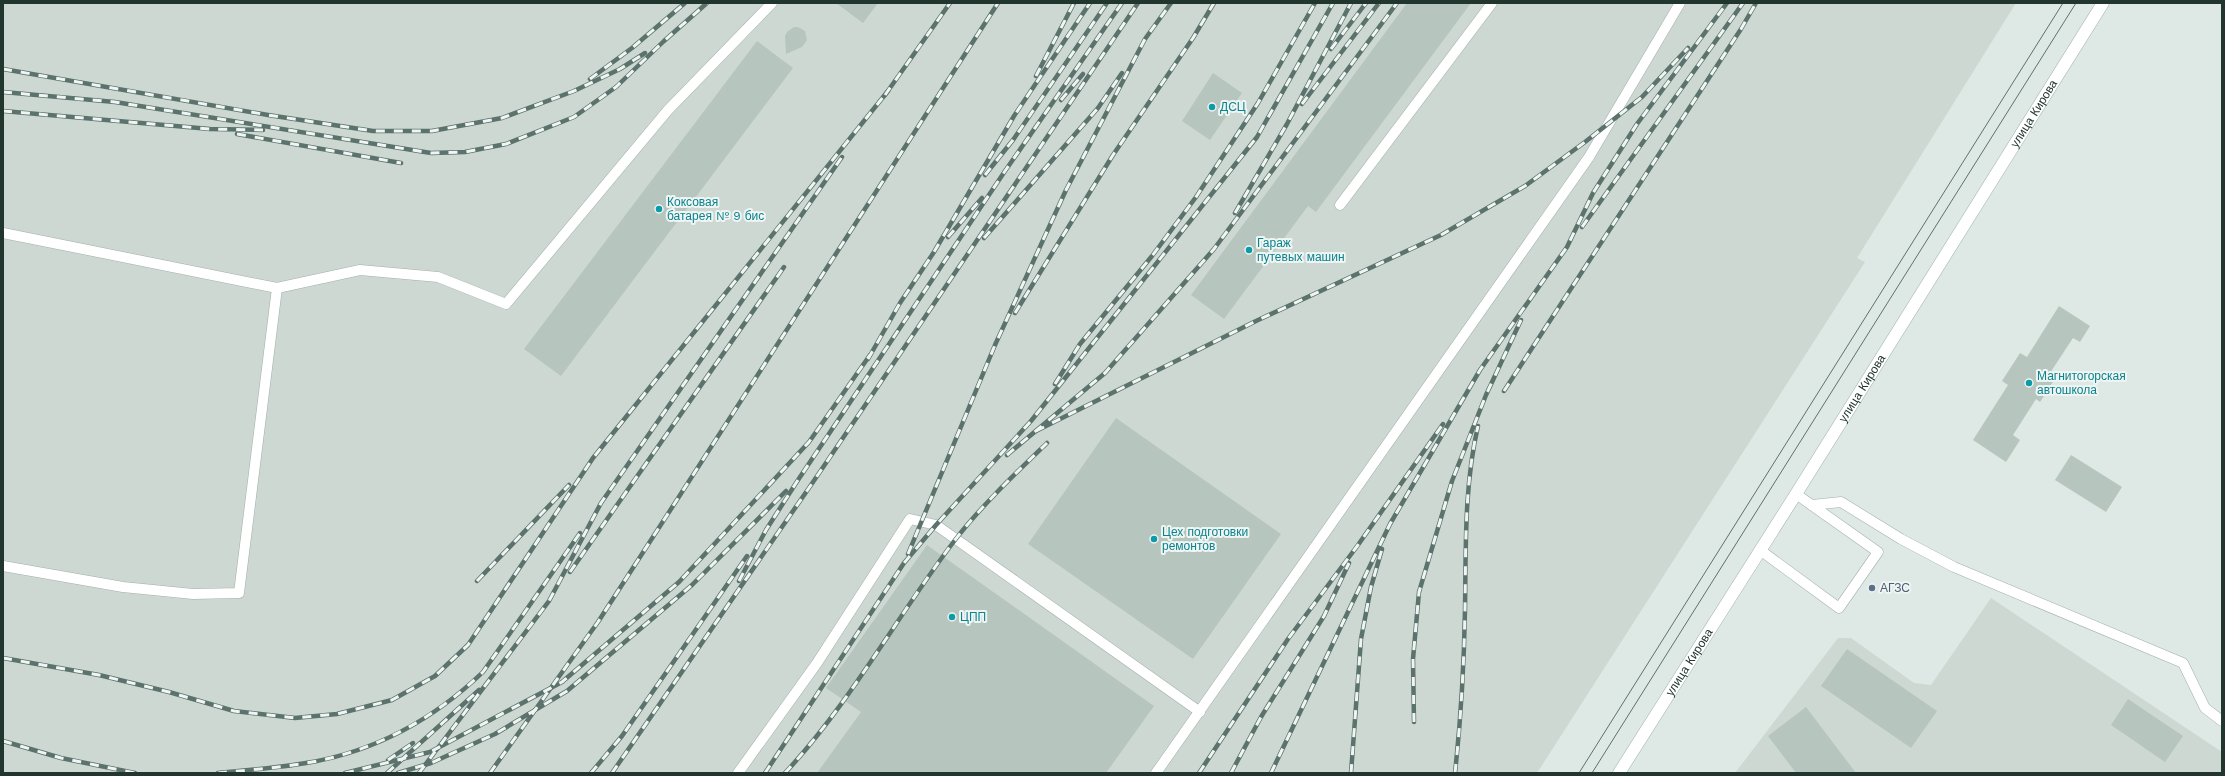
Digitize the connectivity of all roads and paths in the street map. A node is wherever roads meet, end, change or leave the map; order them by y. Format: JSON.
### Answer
{"nodes":[{"id":1,"x":772,"y":3,"type":"edge"},
{"id":2,"x":1492,"y":3,"type":"edge"},
{"id":3,"x":1680,"y":3,"type":"edge"},
{"id":4,"x":2102,"y":3,"type":"edge"},
{"id":5,"x":1340,"y":205,"type":"dead end"},
{"id":6,"x":3,"y":233,"type":"edge"},
{"id":7,"x":277,"y":288,"type":"junction"},
{"id":8,"x":1796,"y":494,"type":"junction"},
{"id":9,"x":1812,"y":505,"type":"junction"},
{"id":10,"x":1760,"y":550,"type":"junction"},
{"id":11,"x":3,"y":566,"type":"edge"},
{"id":12,"x":1200,"y":712,"type":"junction"},
{"id":13,"x":2222,"y":721,"type":"edge"},
{"id":14,"x":738,"y":773,"type":"edge"},
{"id":15,"x":1156,"y":773,"type":"edge"},
{"id":16,"x":1619,"y":773,"type":"edge"}],
"edges":[{"from":1,"to":7,"type":"lane"},
{"from":2,"to":5,"type":"lane"},
{"from":3,"to":12,"type":"lane"},
{"from":4,"to":8,"type":"main road","name":"улица Кирова"},
{"from":6,"to":7,"type":"lane"},
{"from":7,"to":11,"type":"lane"},
{"from":8,"to":9,"type":"lane"},
{"from":8,"to":10,"type":"main road","name":"улица Кирова"},
{"from":9,"to":10,"type":"lane"},
{"from":9,"to":13,"type":"lane"},
{"from":10,"to":16,"type":"main road","name":"улица Кирова"},
{"from":12,"to":14,"type":"lane"},
{"from":12,"to":15,"type":"lane"}]}
